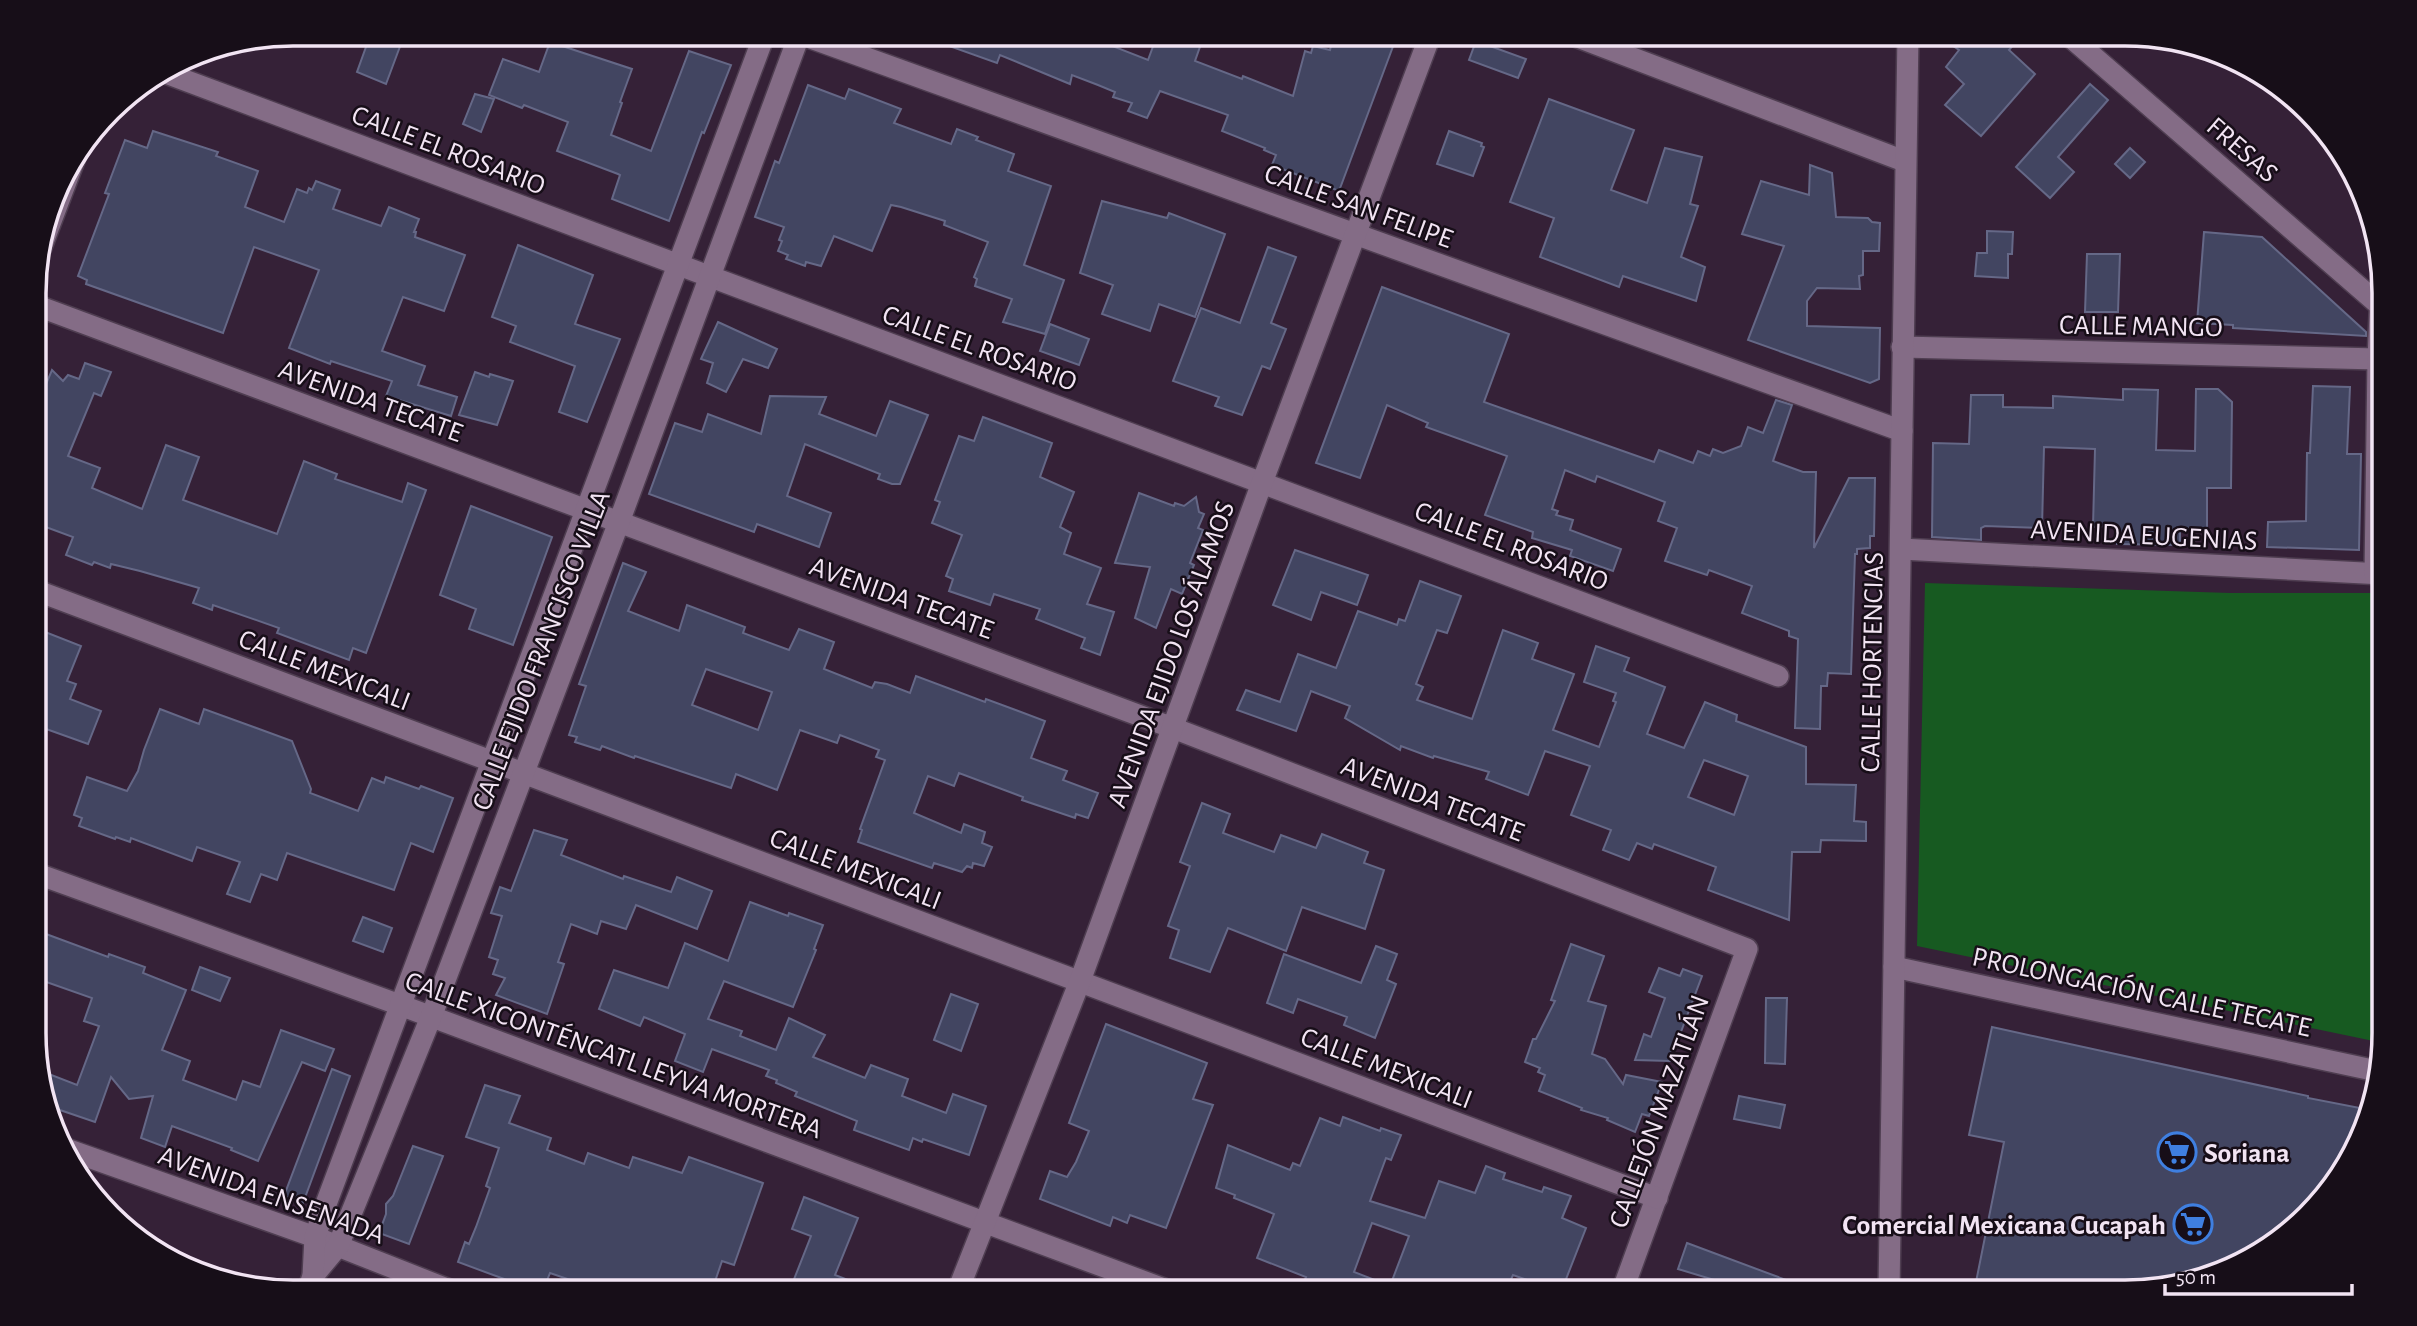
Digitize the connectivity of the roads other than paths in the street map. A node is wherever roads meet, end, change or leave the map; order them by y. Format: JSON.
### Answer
{"nodes":[{"id":1,"x":760,"y":46,"type":"edge"},
{"id":2,"x":795,"y":46,"type":"edge"},
{"id":3,"x":833,"y":46,"type":"edge"},
{"id":4,"x":1426,"y":46,"type":"edge"},
{"id":5,"x":1601,"y":46,"type":"edge"},
{"id":6,"x":1908,"y":46,"type":"edge"},
{"id":7,"x":2081,"y":46,"type":"edge"},
{"id":8,"x":174,"y":76,"type":"edge"},
{"id":9,"x":1904,"y":161,"type":"junction"},
{"id":10,"x":1356,"y":233,"type":"junction"},
{"id":11,"x":678,"y":265,"type":"junction"},
{"id":12,"x":709,"y":277,"type":"junction"},
{"id":13,"x":2371,"y":297,"type":"edge"},
{"id":14,"x":46,"y":308,"type":"edge"},
{"id":15,"x":1902,"y":346,"type":"junction"},
{"id":16,"x":2371,"y":359,"type":"edge"},
{"id":17,"x":1902,"y":431,"type":"junction"},
{"id":18,"x":1263,"y":480,"type":"junction"},
{"id":19,"x":585,"y":510,"type":"junction"},
{"id":20,"x":619,"y":522,"type":"junction"},
{"id":21,"x":1901,"y":549,"type":"junction"},
{"id":22,"x":2371,"y":574,"type":"edge"},
{"id":23,"x":46,"y":594,"type":"edge"},
{"id":24,"x":1778,"y":676,"type":"dead end"},
{"id":25,"x":1173,"y":728,"type":"junction"},
{"id":26,"x":492,"y":761,"type":"junction"},
{"id":27,"x":523,"y":773,"type":"junction"},
{"id":28,"x":46,"y":877,"type":"edge"},
{"id":29,"x":1747,"y":949,"type":"joint"},
{"id":30,"x":1894,"y":967,"type":"junction"},
{"id":31,"x":1080,"y":981,"type":"junction"},
{"id":32,"x":400,"y":1005,"type":"junction"},
{"id":33,"x":431,"y":1017,"type":"junction"},
{"id":34,"x":2369,"y":1069,"type":"edge"},
{"id":35,"x":77,"y":1153,"type":"edge"},
{"id":36,"x":1657,"y":1198,"type":"junction"},
{"id":37,"x":985,"y":1221,"type":"junction"},
{"id":38,"x":315,"y":1237,"type":"junction"},
{"id":39,"x":338,"y":1247,"type":"junction"},
{"id":40,"x":311,"y":1280,"type":"edge"},
{"id":41,"x":314,"y":1280,"type":"edge"},
{"id":42,"x":423,"y":1280,"type":"edge"},
{"id":43,"x":962,"y":1280,"type":"edge"},
{"id":44,"x":1138,"y":1280,"type":"edge"},
{"id":45,"x":1626,"y":1280,"type":"edge"},
{"id":46,"x":1889,"y":1280,"type":"edge"}],
"edges":[{"from":1,"to":11,"type":"street","name":"CALLE EJIDO FRANCISCO VILLA"},
{"from":2,"to":12,"type":"street","name":"CALLE EJIDO FRANCISCO VILLA"},
{"from":3,"to":10,"type":"street","name":"CALLE SAN FELIPE"},
{"from":4,"to":10,"type":"street","name":"AVENIDA EJIDO LOS ÁLAMOS"},
{"from":5,"to":9,"type":"street"},
{"from":6,"to":9,"type":"street","name":"CALLE HORTENCIAS"},
{"from":7,"to":13,"type":"street","name":"FRESAS"},
{"from":8,"to":11,"type":"street","name":"CALLE EL ROSARIO"},
{"from":9,"to":15,"type":"street","name":"CALLE HORTENCIAS"},
{"from":10,"to":17,"type":"street","name":"CALLE SAN FELIPE"},
{"from":10,"to":18,"type":"street","name":"AVENIDA EJIDO LOS ÁLAMOS"},
{"from":11,"to":12,"type":"street","name":"CALLE EL ROSARIO"},
{"from":11,"to":19,"type":"street","name":"CALLE EJIDO FRANCISCO VILLA"},
{"from":12,"to":18,"type":"street","name":"CALLE EL ROSARIO"},
{"from":12,"to":20,"type":"street","name":"CALLE EJIDO FRANCISCO VILLA"},
{"from":14,"to":19,"type":"street","name":"AVENIDA TECATE"},
{"from":15,"to":16,"type":"street","name":"CALLE MANGO"},
{"from":15,"to":17,"type":"street","name":"CALLE HORTENCIAS"},
{"from":17,"to":21,"type":"street","name":"CALLE HORTENCIAS"},
{"from":18,"to":24,"type":"street","name":"CALLE EL ROSARIO"},
{"from":18,"to":25,"type":"street","name":"AVENIDA EJIDO LOS ÁLAMOS"},
{"from":19,"to":20,"type":"street","name":"AVENIDA TECATE"},
{"from":19,"to":26,"type":"street","name":"CALLE EJIDO FRANCISCO VILLA"},
{"from":20,"to":25,"type":"street","name":"AVENIDA TECATE"},
{"from":20,"to":27,"type":"street","name":"CALLE EJIDO FRANCISCO VILLA"},
{"from":21,"to":22,"type":"street","name":"AVENIDA EUGENIAS"},
{"from":21,"to":30,"type":"street","name":"CALLE HORTENCIAS"},
{"from":23,"to":26,"type":"street","name":"CALLE MEXICALI"},
{"from":25,"to":29,"type":"street","name":"AVENIDA TECATE"},
{"from":25,"to":31,"type":"street","name":"AVENIDA EJIDO LOS ÁLAMOS"},
{"from":26,"to":27,"type":"street","name":"CALLE MEXICALI"},
{"from":26,"to":32,"type":"street","name":"CALLE EJIDO FRANCISCO VILLA"},
{"from":27,"to":31,"type":"street","name":"CALLE MEXICALI"},
{"from":27,"to":33,"type":"street","name":"CALLE EJIDO FRANCISCO VILLA"},
{"from":28,"to":32,"type":"street","name":"CALLE XICONTÉNCATL LEYVA MORTERA"},
{"from":29,"to":36,"type":"street","name":"CALLEJÓN MAZATLÁN"},
{"from":30,"to":34,"type":"street","name":"PROLONGACIÓN CALLE TECATE"},
{"from":30,"to":46,"type":"street","name":"CALLE HORTENCIAS"},
{"from":31,"to":36,"type":"street","name":"CALLE MEXICALI"},
{"from":31,"to":37,"type":"street","name":"AVENIDA EJIDO LOS ÁLAMOS"},
{"from":32,"to":33,"type":"street","name":"CALLE XICONTÉNCATL LEYVA MORTERA"},
{"from":32,"to":38,"type":"street","name":"CALLE EJIDO FRANCISCO VILLA"},
{"from":33,"to":37,"type":"street","name":"CALLE XICONTÉNCATL LEYVA MORTERA"},
{"from":33,"to":39,"type":"street","name":"CALLE EJIDO FRANCISCO VILLA"},
{"from":35,"to":38,"type":"street","name":"AVENIDA ENSENADA"},
{"from":36,"to":45,"type":"street","name":"CALLEJÓN MAZATLÁN"},
{"from":37,"to":43,"type":"street","name":"AVENIDA EJIDO LOS ÁLAMOS"},
{"from":37,"to":44,"type":"street","name":"CALLE XICONTÉNCATL LEYVA MORTERA"},
{"from":38,"to":39,"type":"street","name":"AVENIDA ENSENADA"},
{"from":38,"to":40,"type":"street","name":"CALLE EJIDO FRANCISCO VILLA"},
{"from":39,"to":41,"type":"street","name":"CALLE EJIDO FRANCISCO VILLA"},
{"from":39,"to":42,"type":"street","name":"AVENIDA ENSENADA"}]}
